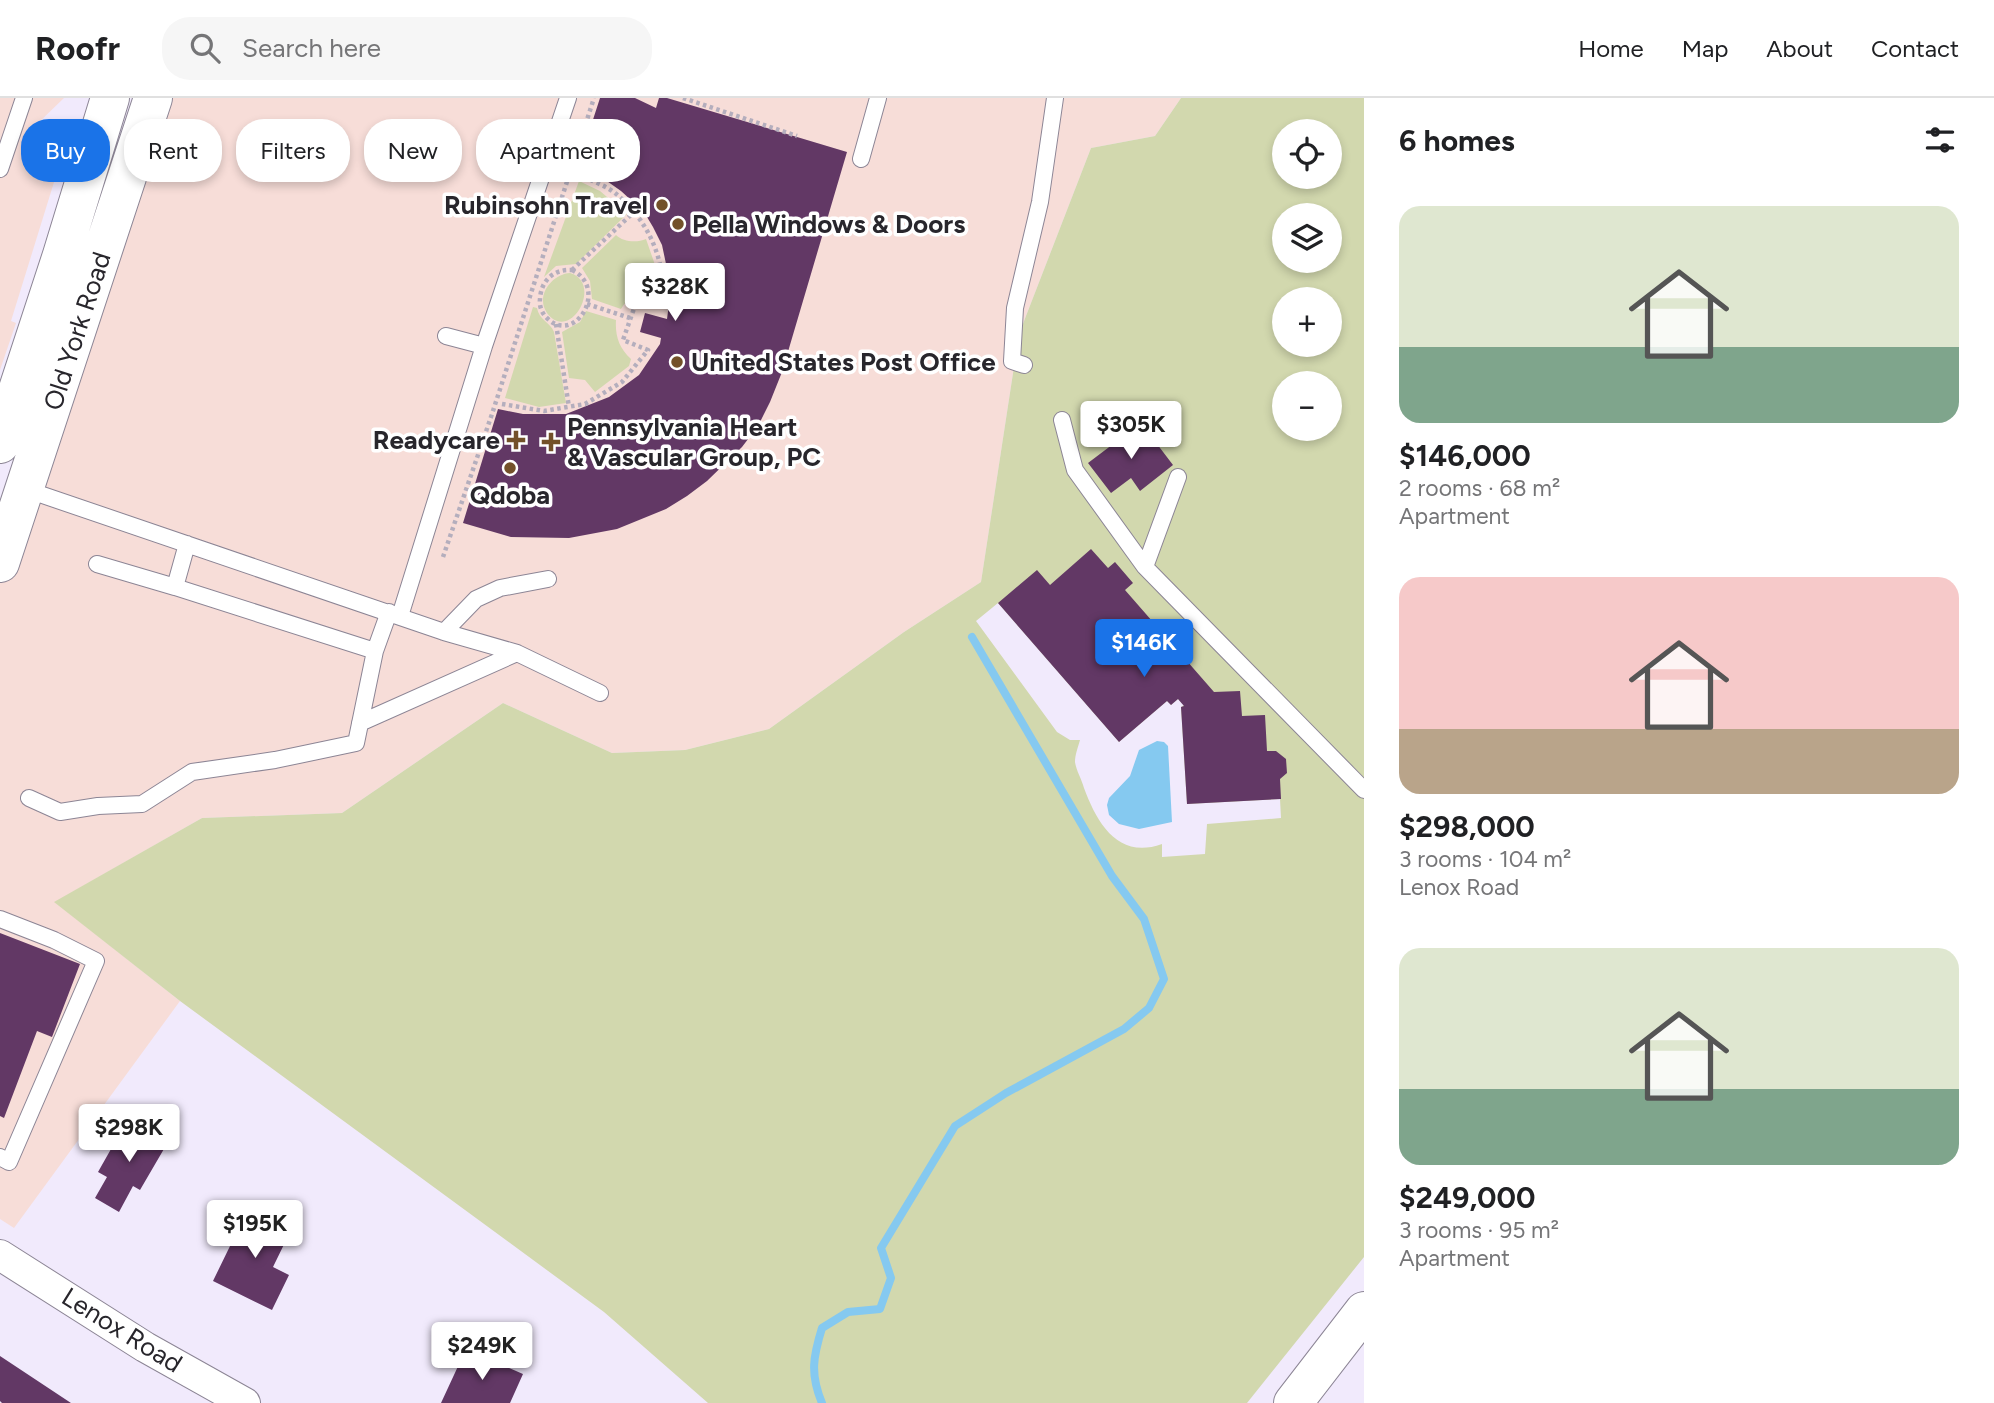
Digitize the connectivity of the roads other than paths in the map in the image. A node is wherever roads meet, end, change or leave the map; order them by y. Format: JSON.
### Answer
{"nodes":[{"id":1,"x":24,"y":98,"type":"edge"},
{"id":2,"x":110,"y":98,"type":"edge"},
{"id":3,"x":153,"y":98,"type":"edge"},
{"id":4,"x":568,"y":98,"type":"edge"},
{"id":5,"x":878,"y":98,"type":"edge"},
{"id":6,"x":1055,"y":98,"type":"edge"},
{"id":7,"x":861,"y":159,"type":"dead end"},
{"id":8,"x":0,"y":169,"type":"edge"},
{"id":9,"x":446,"y":335,"type":"dead end"},
{"id":10,"x":484,"y":346,"type":"junction"},
{"id":11,"x":1024,"y":366,"type":"dead end"},
{"id":12,"x":1062,"y":420,"type":"dead end"},
{"id":13,"x":0,"y":444,"type":"edge"},
{"id":14,"x":1178,"y":477,"type":"dead end"},
{"id":15,"x":12,"y":485,"type":"edge"},
{"id":16,"x":187,"y":544,"type":"junction"},
{"id":17,"x":0,"y":563,"type":"edge"},
{"id":18,"x":97,"y":564,"type":"dead end"},
{"id":19,"x":1145,"y":567,"type":"junction"},
{"id":20,"x":548,"y":579,"type":"dead end"},
{"id":21,"x":175,"y":587,"type":"junction"},
{"id":22,"x":394,"y":614,"type":"junction"},
{"id":23,"x":444,"y":632,"type":"junction"},
{"id":24,"x":376,"y":651,"type":"junction"},
{"id":25,"x":517,"y":653,"type":"junction"},
{"id":26,"x":600,"y":693,"type":"dead end"},
{"id":27,"x":360,"y":723,"type":"junction"},
{"id":28,"x":1364,"y":790,"type":"edge"},
{"id":29,"x":29,"y":797,"type":"dead end"},
{"id":30,"x":0,"y":919,"type":"edge"},
{"id":31,"x":0,"y":1157,"type":"edge"},
{"id":32,"x":1,"y":1257,"type":"edge"},
{"id":33,"x":1364,"y":1311,"type":"edge"},
{"id":34,"x":245,"y":1403,"type":"edge"},
{"id":35,"x":1293,"y":1403,"type":"edge"}],
"edges":[{"from":1,"to":8,"type":"lane"},
{"from":2,"to":13,"type":"main road","name":"Old York Road"},
{"from":3,"to":15,"type":"main road","name":"Old York Road"},
{"from":4,"to":10,"type":"lane"},
{"from":5,"to":7,"type":"lane"},
{"from":6,"to":11,"type":"lane"},
{"from":9,"to":10,"type":"lane"},
{"from":10,"to":22,"type":"lane"},
{"from":12,"to":19,"type":"lane"},
{"from":14,"to":19,"type":"lane"},
{"from":15,"to":16,"type":"lane"},
{"from":15,"to":17,"type":"main road","name":"Old York Road"},
{"from":16,"to":21,"type":"lane"},
{"from":16,"to":22,"type":"lane"},
{"from":18,"to":21,"type":"lane"},
{"from":19,"to":28,"type":"lane"},
{"from":20,"to":23,"type":"lane"},
{"from":21,"to":24,"type":"lane"},
{"from":22,"to":23,"type":"lane"},
{"from":22,"to":24,"type":"lane"},
{"from":23,"to":25,"type":"lane"},
{"from":24,"to":27,"type":"lane"},
{"from":25,"to":26,"type":"lane"},
{"from":25,"to":27,"type":"lane"},
{"from":27,"to":29,"type":"lane"},
{"from":30,"to":31,"type":"lane"},
{"from":32,"to":34,"type":"street","name":"Lenox Road"},
{"from":33,"to":35,"type":"main road"}]}
